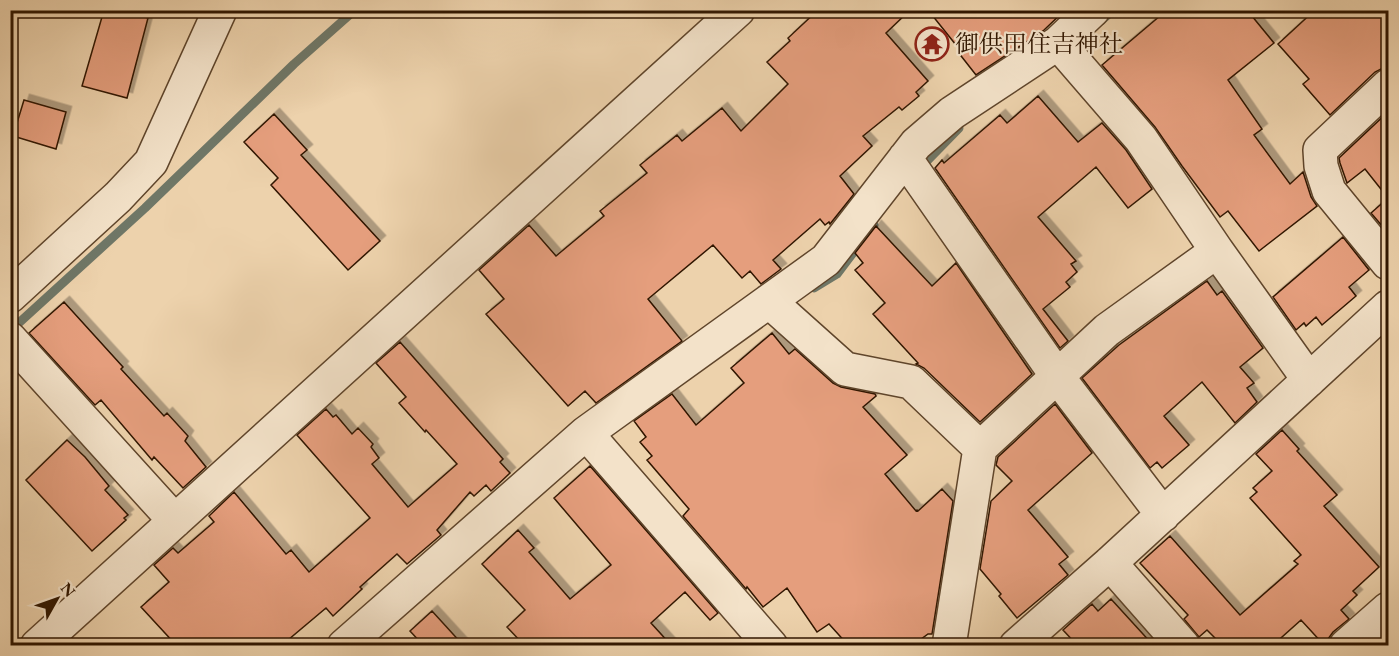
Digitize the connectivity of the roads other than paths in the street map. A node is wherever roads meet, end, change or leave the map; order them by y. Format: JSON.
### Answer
{"nodes":[{"id":1,"x":220,"y":10,"type":"edge"},
{"id":2,"x":738,"y":10,"type":"edge"},
{"id":3,"x":1093,"y":10,"type":"edge"},
{"id":4,"x":1058,"y":43,"type":"junction"},
{"id":5,"x":1389,"y":86,"type":"edge"},
{"id":6,"x":906,"y":159,"type":"junction"},
{"id":7,"x":1217,"y":251,"type":"junction"},
{"id":8,"x":1389,"y":263,"type":"edge"},
{"id":9,"x":10,"y":296,"type":"edge"},
{"id":10,"x":1389,"y":307,"type":"edge"},
{"id":11,"x":778,"y":309,"type":"junction"},
{"id":12,"x":15,"y":344,"type":"edge"},
{"id":13,"x":1057,"y":376,"type":"junction"},
{"id":14,"x":1310,"y":380,"type":"junction"},
{"id":15,"x":586,"y":433,"type":"junction"},
{"id":16,"x":980,"y":448,"type":"junction"},
{"id":17,"x":1162,"y":515,"type":"junction"},
{"id":18,"x":175,"y":521,"type":"junction"},
{"id":19,"x":1110,"y":563,"type":"junction"},
{"id":20,"x":1389,"y":609,"type":"edge"},
{"id":21,"x":37,"y":645,"type":"edge"},
{"id":22,"x":344,"y":645,"type":"edge"},
{"id":23,"x":771,"y":645,"type":"edge"},
{"id":24,"x":949,"y":645,"type":"edge"},
{"id":25,"x":1016,"y":645,"type":"edge"},
{"id":26,"x":1183,"y":645,"type":"edge"},
{"id":27,"x":1346,"y":645,"type":"edge"}],
"edges":[{"from":1,"to":9,"type":"street"},
{"from":2,"to":18,"type":"street"},
{"from":3,"to":4,"type":"street"},
{"from":4,"to":6,"type":"street"},
{"from":4,"to":7,"type":"street"},
{"from":5,"to":8,"type":"street"},
{"from":6,"to":11,"type":"street"},
{"from":6,"to":13,"type":"street"},
{"from":7,"to":13,"type":"street"},
{"from":7,"to":14,"type":"street"},
{"from":10,"to":14,"type":"street"},
{"from":11,"to":15,"type":"street"},
{"from":11,"to":16,"type":"street"},
{"from":12,"to":18,"type":"street"},
{"from":13,"to":16,"type":"street"},
{"from":13,"to":17,"type":"street"},
{"from":14,"to":17,"type":"street"},
{"from":15,"to":22,"type":"street"},
{"from":15,"to":23,"type":"street"},
{"from":16,"to":24,"type":"street"},
{"from":17,"to":19,"type":"street"},
{"from":18,"to":21,"type":"street"},
{"from":19,"to":25,"type":"street"},
{"from":19,"to":26,"type":"street"},
{"from":20,"to":27,"type":"street"}]}
